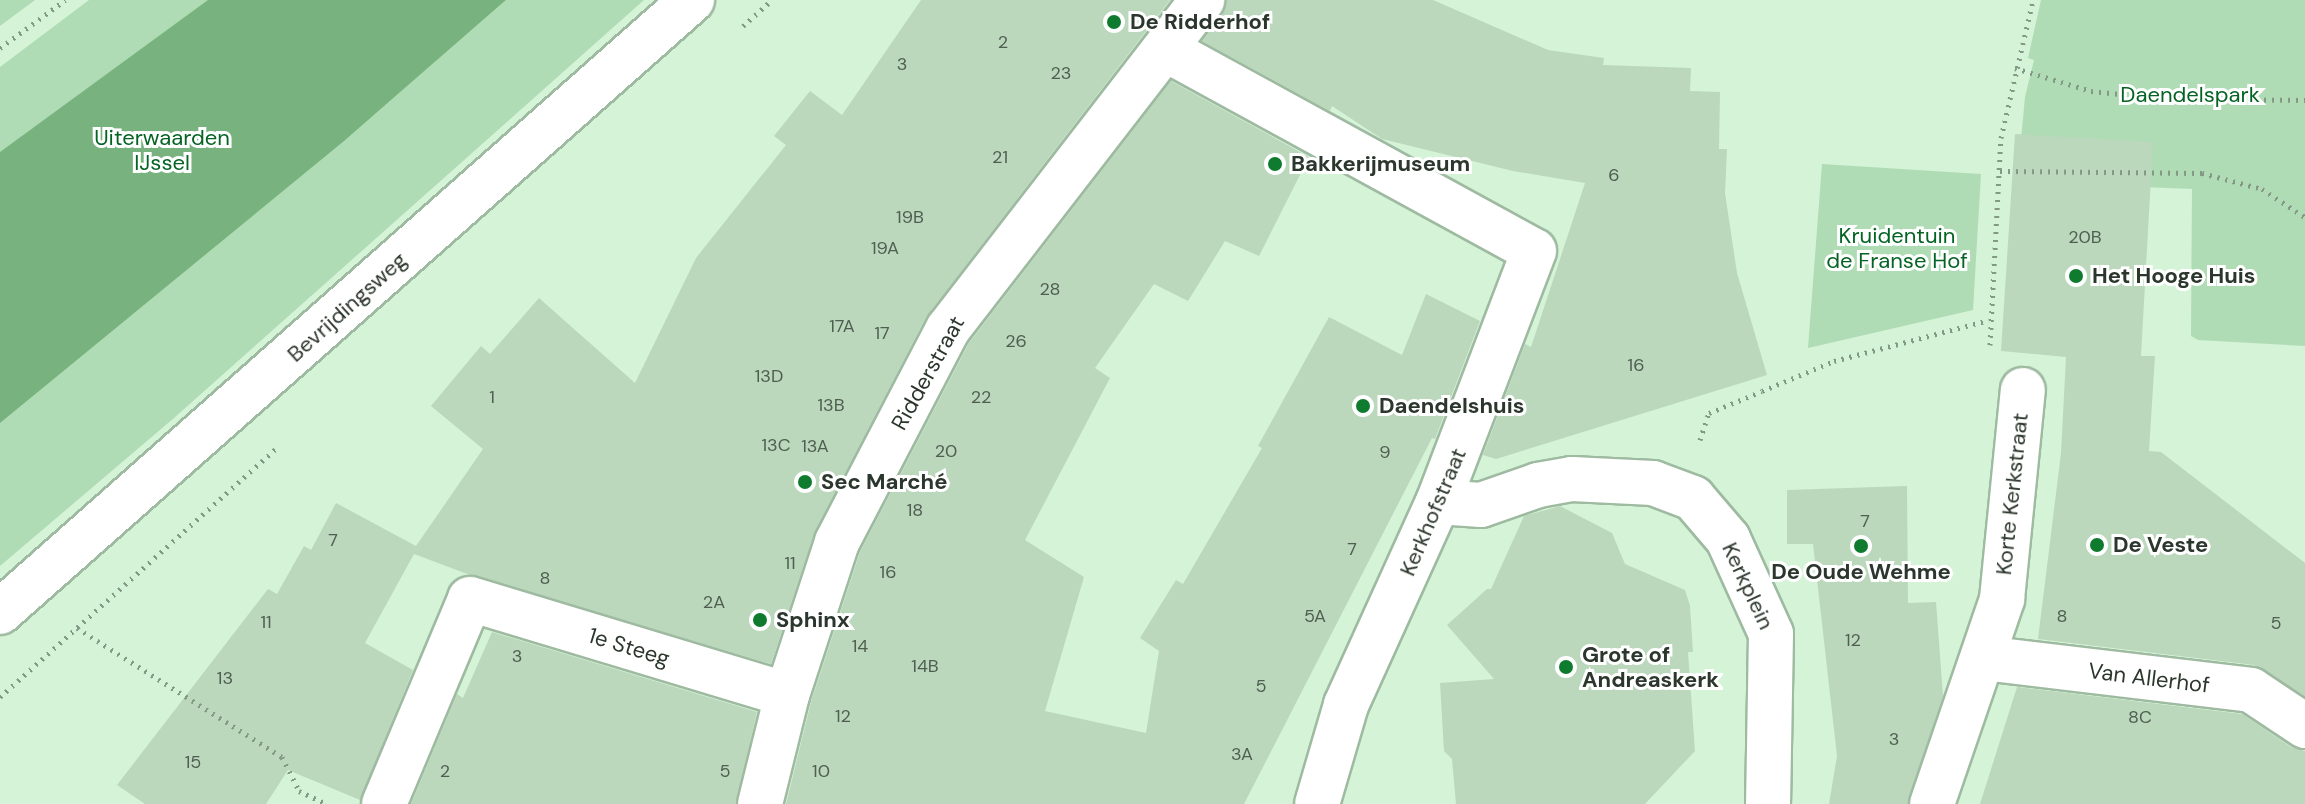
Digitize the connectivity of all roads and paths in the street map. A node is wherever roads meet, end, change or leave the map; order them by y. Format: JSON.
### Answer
{"nodes":[{"id":1,"x":65,"y":0,"type":"edge"},
{"id":2,"x":692,"y":0,"type":"edge"},
{"id":3,"x":1202,"y":0,"type":"edge"},
{"id":4,"x":2033,"y":0,"type":"edge"},
{"id":5,"x":0,"y":48,"type":"edge"},
{"id":6,"x":1167,"y":50,"type":"junction"},
{"id":7,"x":2015,"y":68,"type":"junction"},
{"id":8,"x":2305,"y":100,"type":"edge"},
{"id":9,"x":2000,"y":171,"type":"junction"},
{"id":10,"x":2305,"y":217,"type":"edge"},
{"id":11,"x":1989,"y":320,"type":"junction"},
{"id":12,"x":2023,"y":390,"type":"joint"},
{"id":13,"x":1682,"y":494,"type":"junction"},
{"id":14,"x":1438,"y":502,"type":"junction"},
{"id":15,"x":0,"y":612,"type":"edge"},
{"id":16,"x":77,"y":628,"type":"dead end"},
{"id":17,"x":1983,"y":658,"type":"junction"},
{"id":18,"x":787,"y":695,"type":"junction"},
{"id":19,"x":2305,"y":726,"type":"edge"},
{"id":20,"x":328,"y":804,"type":"edge"},
{"id":21,"x":384,"y":804,"type":"edge"},
{"id":22,"x":760,"y":804,"type":"edge"},
{"id":23,"x":1317,"y":804,"type":"edge"},
{"id":24,"x":1768,"y":804,"type":"edge"},
{"id":25,"x":1932,"y":804,"type":"edge"}],
"edges":[{"from":1,"to":5,"type":"path"},
{"from":2,"to":15,"type":"street","name":"Bevrijdingsweg"},
{"from":3,"to":6,"type":"street","name":"Ridderstraat"},
{"from":4,"to":7,"type":"path","name":"Korte Kerkstraat"},
{"from":6,"to":14,"type":"street","name":"Kerkhofstraat"},
{"from":6,"to":18,"type":"street","name":"Ridderstraat"},
{"from":7,"to":8,"type":"path"},
{"from":7,"to":9,"type":"path","name":"Korte Kerkstraat"},
{"from":9,"to":10,"type":"path"},
{"from":9,"to":11,"type":"path","name":"Korte Kerkstraat"},
{"from":11,"to":12,"type":"path","name":"Korte Kerkstraat"},
{"from":11,"to":13,"type":"path"},
{"from":12,"to":17,"type":"street","name":"Korte Kerkstraat"},
{"from":13,"to":14,"type":"street","name":"Kerkplein"},
{"from":13,"to":24,"type":"street","name":"Kerkplein"},
{"from":14,"to":23,"type":"street","name":"Kerkhofstraat"},
{"from":16,"to":20,"type":"path"},
{"from":17,"to":19,"type":"street","name":"Van Allerhof"},
{"from":17,"to":25,"type":"street","name":"Korte Kerkstraat"},
{"from":18,"to":21,"type":"street","name":"1e Steeg"},
{"from":18,"to":22,"type":"street","name":"Ridderstraat"}]}
